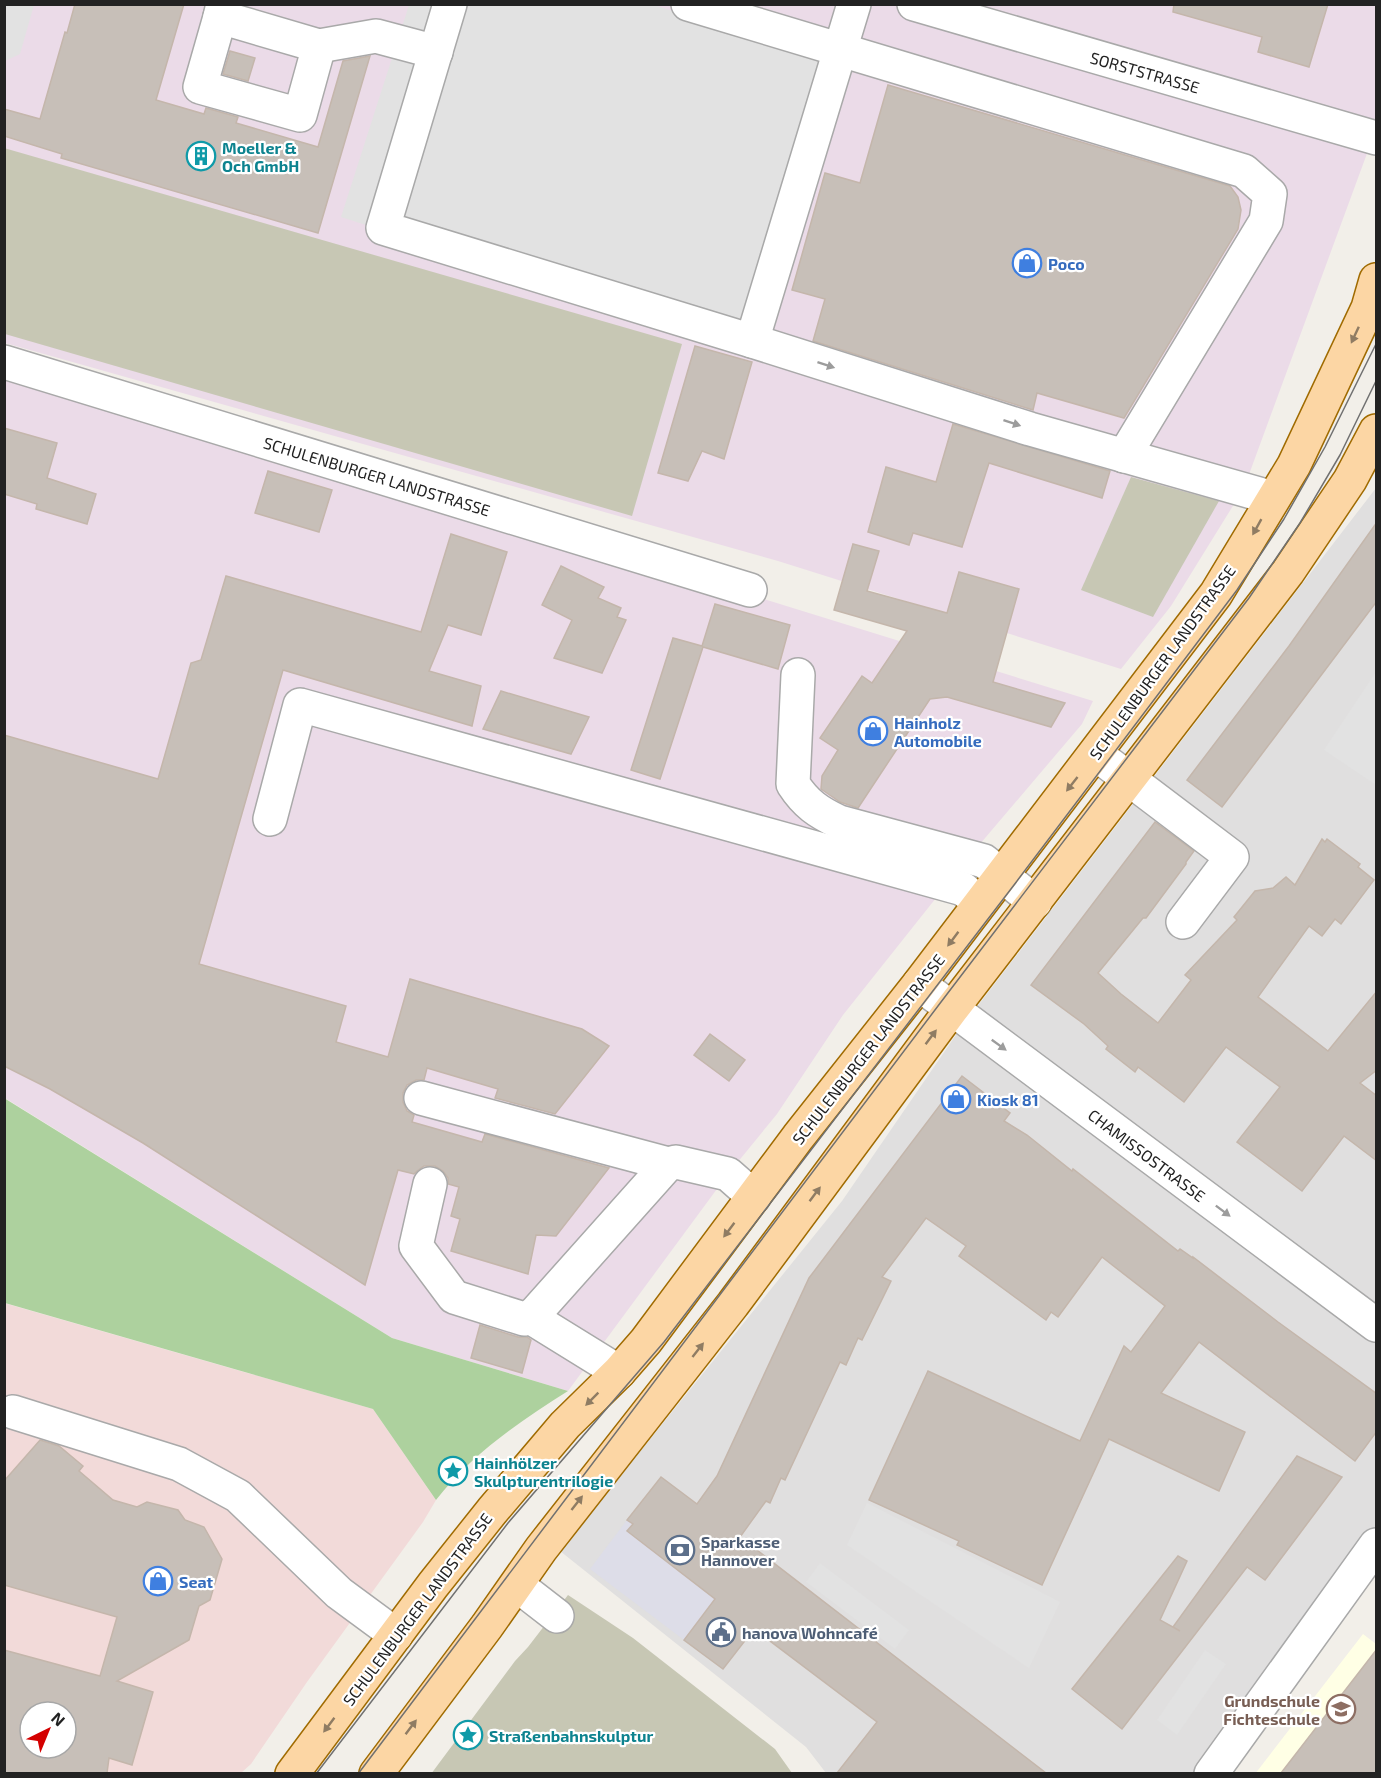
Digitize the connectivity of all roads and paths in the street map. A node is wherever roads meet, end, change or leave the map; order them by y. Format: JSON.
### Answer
{"nodes":[{"id":1,"x":450,"y":4,"type":"edge"},
{"id":2,"x":688,"y":4,"type":"edge"},
{"id":3,"x":854,"y":4,"type":"edge"},
{"id":4,"x":914,"y":4,"type":"edge"},
{"id":5,"x":222,"y":11,"type":"edge"},
{"id":6,"x":319,"y":46,"type":"junction"},
{"id":7,"x":840,"y":50,"type":"junction"},
{"id":8,"x":436,"y":52,"type":"junction"},
{"id":9,"x":1377,"y":138,"type":"edge"},
{"id":10,"x":1377,"y":280,"type":"edge"},
{"id":11,"x":761,"y":344,"type":"junction"},
{"id":12,"x":4,"y":362,"type":"edge"},
{"id":13,"x":1377,"y":430,"type":"edge"},
{"id":14,"x":1124,"y":456,"type":"junction"},
{"id":15,"x":1273,"y":498,"type":"junction"},
{"id":16,"x":750,"y":590,"type":"dead end"},
{"id":17,"x":798,"y":675,"type":"dead end"},
{"id":18,"x":1096,"y":754,"type":"junction"},
{"id":19,"x":1129,"y":779,"type":"junction"},
{"id":20,"x":270,"y":819,"type":"dead end"},
{"id":21,"x":1001,"y":875,"type":"junction"},
{"id":22,"x":1035,"y":902,"type":"junction"},
{"id":23,"x":980,"y":903,"type":"junction"},
{"id":24,"x":1183,"y":922,"type":"dead end"},
{"id":25,"x":919,"y":984,"type":"junction"},
{"id":26,"x":951,"y":1010,"type":"junction"},
{"id":27,"x":421,"y":1098,"type":"dead end"},
{"id":28,"x":668,"y":1164,"type":"junction"},
{"id":29,"x":430,"y":1184,"type":"dead end"},
{"id":30,"x":754,"y":1197,"type":"junction"},
{"id":31,"x":531,"y":1317,"type":"junction"},
{"id":32,"x":1377,"y":1325,"type":"edge"},
{"id":33,"x":619,"y":1372,"type":"junction"},
{"id":34,"x":13,"y":1412,"type":"dead end"},
{"id":35,"x":1377,"y":1545,"type":"edge"},
{"id":36,"x":517,"y":1585,"type":"junction"},
{"id":37,"x":557,"y":1616,"type":"dead end"},
{"id":38,"x":396,"y":1635,"type":"junction"},
{"id":39,"x":292,"y":1773,"type":"edge"},
{"id":40,"x":376,"y":1773,"type":"edge"},
{"id":41,"x":1211,"y":1773,"type":"edge"}],
"edges":[{"from":1,"to":8,"type":"street"},
{"from":2,"to":7,"type":"street"},
{"from":3,"to":7,"type":"street"},
{"from":4,"to":9,"type":"street","name":"SORSTSTRASSE"},
{"from":5,"to":6,"type":"street"},
{"from":5,"to":6,"type":"street"},
{"from":6,"to":8,"type":"street"},
{"from":7,"to":11,"type":"street"},
{"from":7,"to":14,"type":"street"},
{"from":8,"to":11,"type":"street"},
{"from":10,"to":15,"type":"main road","name":"SCHULENBURGER LANDSTRASSE","one_way":true},
{"from":11,"to":14,"type":"street","one_way":true},
{"from":12,"to":16,"type":"street","name":"SCHULENBURGER LANDSTRASSE"},
{"from":13,"to":19,"type":"main road"},
{"from":14,"to":15,"type":"street"},
{"from":15,"to":18,"type":"main road","name":"SCHULENBURGER LANDSTRASSE","one_way":true},
{"from":17,"to":21,"type":"street"},
{"from":18,"to":19,"type":"street"},
{"from":18,"to":21,"type":"main road","name":"SCHULENBURGER LANDSTRASSE","one_way":true},
{"from":19,"to":22,"type":"main road"},
{"from":19,"to":24,"type":"street"},
{"from":20,"to":23,"type":"street"},
{"from":21,"to":22,"type":"street"},
{"from":21,"to":23,"type":"main road","name":"SCHULENBURGER LANDSTRASSE"},
{"from":22,"to":26,"type":"main road"},
{"from":23,"to":25,"type":"main road","name":"SCHULENBURGER LANDSTRASSE","one_way":true},
{"from":25,"to":26,"type":"street","name":"CHAMISSOSTRASSE"},
{"from":25,"to":30,"type":"main road","name":"SCHULENBURGER LANDSTRASSE"},
{"from":26,"to":32,"type":"street","name":"CHAMISSOSTRASSE","one_way":true},
{"from":36,"to":26,"type":"main road","one_way":true},
{"from":27,"to":28,"type":"street"},
{"from":28,"to":30,"type":"street"},
{"from":28,"to":31,"type":"street"},
{"from":29,"to":31,"type":"street"},
{"from":30,"to":33,"type":"main road","name":"SCHULENBURGER LANDSTRASSE","one_way":true},
{"from":31,"to":33,"type":"street"},
{"from":33,"to":38,"type":"main road","name":"SCHULENBURGER LANDSTRASSE","one_way":true},
{"from":34,"to":38,"type":"street"},
{"from":35,"to":41,"type":"street"},
{"from":36,"to":37,"type":"street"},
{"from":40,"to":36,"type":"main road","one_way":true},
{"from":38,"to":39,"type":"main road","name":"SCHULENBURGER LANDSTRASSE","one_way":true}]}
